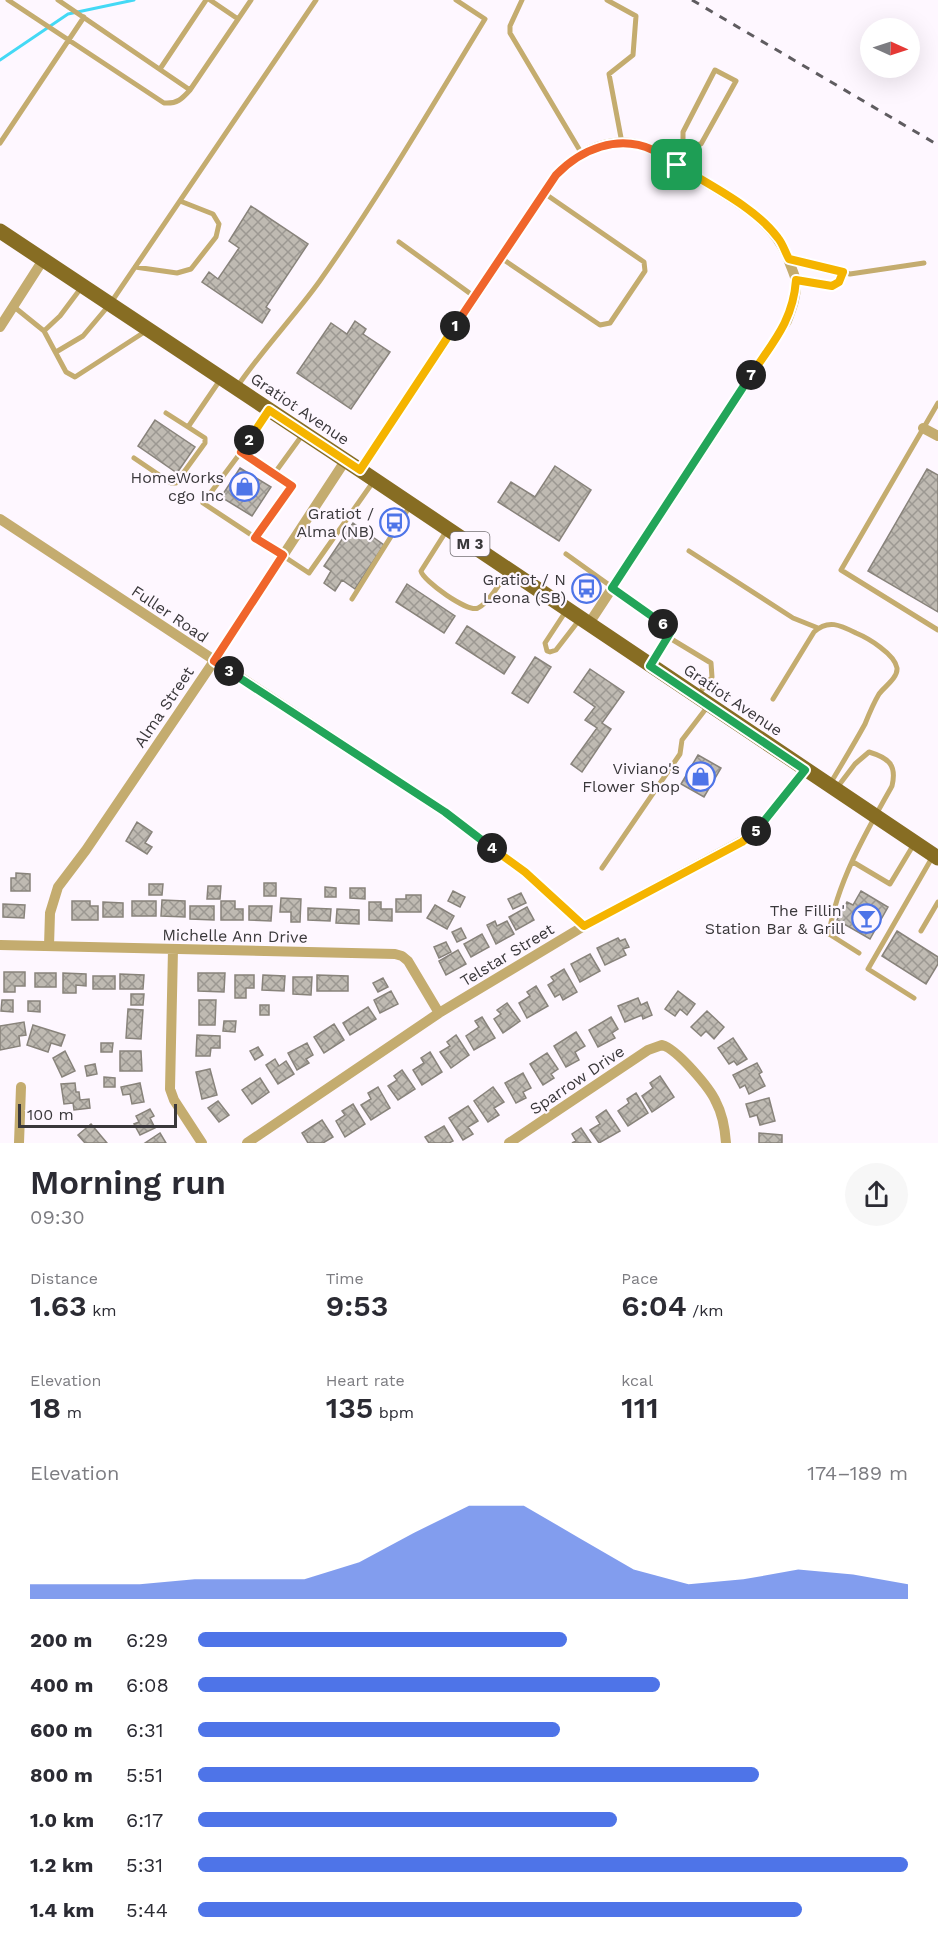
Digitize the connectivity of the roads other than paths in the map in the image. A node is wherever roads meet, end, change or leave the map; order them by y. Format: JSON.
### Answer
{"nodes":[{"id":1,"x":8,"y":0,"type":"edge"},
{"id":2,"x":58,"y":0,"type":"edge"},
{"id":3,"x":206,"y":0,"type":"edge"},
{"id":4,"x":210,"y":0,"type":"edge"},
{"id":5,"x":251,"y":0,"type":"edge"},
{"id":6,"x":316,"y":0,"type":"edge"},
{"id":7,"x":456,"y":0,"type":"edge"},
{"id":8,"x":522,"y":0,"type":"edge"},
{"id":9,"x":606,"y":0,"type":"edge"},
{"id":10,"x":84,"y":17,"type":"junction"},
{"id":11,"x":238,"y":19,"type":"junction"},
{"id":12,"x":68,"y":42,"type":"junction"},
{"id":13,"x":160,"y":69,"type":"junction"},
{"id":14,"x":190,"y":90,"type":"junction"},
{"id":15,"x":0,"y":143,"type":"edge"},
{"id":16,"x":622,"y":143,"type":"junction"},
{"id":17,"x":686,"y":146,"type":"junction"},
{"id":18,"x":582,"y":154,"type":"junction"},
{"id":19,"x":677,"y":165,"type":"junction"},
{"id":20,"x":544,"y":192,"type":"junction"},
{"id":21,"x":180,"y":201,"type":"junction"},
{"id":22,"x":2,"y":237,"type":"edge"},
{"id":23,"x":399,"y":242,"type":"dead end"},
{"id":24,"x":501,"y":258,"type":"junction"},
{"id":25,"x":789,"y":259,"type":"junction"},
{"id":26,"x":43,"y":260,"type":"junction"},
{"id":27,"x":924,"y":263,"type":"dead end"},
{"id":28,"x":135,"y":267,"type":"junction"},
{"id":29,"x":843,"y":272,"type":"junction"},
{"id":30,"x":796,"y":280,"type":"junction"},
{"id":31,"x":82,"y":286,"type":"junction"},
{"id":32,"x":475,"y":297,"type":"junction"},
{"id":33,"x":110,"y":304,"type":"junction"},
{"id":34,"x":13,"y":306,"type":"junction"},
{"id":35,"x":0,"y":327,"type":"edge"},
{"id":36,"x":148,"y":330,"type":"junction"},
{"id":37,"x":44,"y":331,"type":"junction"},
{"id":38,"x":56,"y":352,"type":"junction"},
{"id":39,"x":221,"y":378,"type":"junction"},
{"id":40,"x":236,"y":388,"type":"junction"},
{"id":41,"x":938,"y":403,"type":"edge"},
{"id":42,"x":269,"y":410,"type":"junction"},
{"id":43,"x":166,"y":412,"type":"dead end"},
{"id":44,"x":188,"y":427,"type":"junction"},
{"id":45,"x":924,"y":428,"type":"junction"},
{"id":46,"x":304,"y":433,"type":"junction"},
{"id":47,"x":938,"y":436,"type":"edge"},
{"id":48,"x":241,"y":452,"type":"junction"},
{"id":49,"x":134,"y":458,"type":"dead end"},
{"id":50,"x":345,"y":461,"type":"junction"},
{"id":51,"x":360,"y":470,"type":"junction"},
{"id":52,"x":274,"y":474,"type":"junction"},
{"id":53,"x":375,"y":480,"type":"junction"},
{"id":54,"x":411,"y":504,"type":"junction"},
{"id":55,"x":0,"y":519,"type":"edge"},
{"id":56,"x":447,"y":529,"type":"junction"},
{"id":57,"x":255,"y":538,"type":"junction"},
{"id":58,"x":689,"y":551,"type":"dead end"},
{"id":59,"x":566,"y":554,"type":"dead end"},
{"id":60,"x":283,"y":555,"type":"junction"},
{"id":61,"x":509,"y":570,"type":"junction"},
{"id":62,"x":612,"y":588,"type":"junction"},
{"id":63,"x":352,"y":599,"type":"dead end"},
{"id":64,"x":567,"y":610,"type":"junction"},
{"id":65,"x":584,"y":622,"type":"junction"},
{"id":66,"x":818,"y":628,"type":"junction"},
{"id":67,"x":938,"y":630,"type":"edge"},
{"id":68,"x":668,"y":637,"type":"junction"},
{"id":69,"x":214,"y":661,"type":"junction"},
{"id":70,"x":650,"y":666,"type":"junction"},
{"id":71,"x":773,"y":699,"type":"dead end"},
{"id":72,"x":703,"y":701,"type":"junction"},
{"id":73,"x":805,"y":770,"type":"junction"},
{"id":74,"x":832,"y":788,"type":"junction"},
{"id":75,"x":875,"y":816,"type":"junction"},
{"id":76,"x":915,"y":842,"type":"junction"},
{"id":77,"x":936,"y":857,"type":"edge"},
{"id":78,"x":853,"y":862,"type":"junction"},
{"id":79,"x":602,"y":868,"type":"dead end"},
{"id":80,"x":938,"y":902,"type":"edge"},
{"id":81,"x":584,"y":926,"type":"junction"},
{"id":82,"x":921,"y":931,"type":"dead end"},
{"id":83,"x":0,"y":945,"type":"edge"},
{"id":84,"x":49,"y":946,"type":"junction"},
{"id":85,"x":173,"y":949,"type":"junction"},
{"id":86,"x":859,"y":953,"type":"dead end"},
{"id":87,"x":914,"y":998,"type":"dead end"},
{"id":88,"x":439,"y":1012,"type":"junction"},
{"id":89,"x":21,"y":1087,"type":"dead end"},
{"id":90,"x":19,"y":1143,"type":"edge"},
{"id":91,"x":202,"y":1143,"type":"edge"},
{"id":92,"x":247,"y":1143,"type":"edge"},
{"id":93,"x":510,"y":1143,"type":"edge"},
{"id":94,"x":726,"y":1143,"type":"edge"}],
"edges":[{"from":1,"to":12,"type":"lane"},
{"from":2,"to":10,"type":"lane"},
{"from":3,"to":13,"type":"lane"},
{"from":4,"to":11,"type":"lane"},
{"from":5,"to":11,"type":"lane"},
{"from":6,"to":21,"type":"lane"},
{"from":7,"to":40,"type":"lane"},
{"from":8,"to":18,"type":"lane"},
{"from":9,"to":16,"type":"lane"},
{"from":10,"to":12,"type":"lane"},
{"from":10,"to":13,"type":"lane"},
{"from":11,"to":14,"type":"lane"},
{"from":12,"to":14,"type":"lane"},
{"from":12,"to":15,"type":"lane"},
{"from":13,"to":14,"type":"lane"},
{"from":16,"to":18,"type":"street"},
{"from":16,"to":19,"type":"street"},
{"from":17,"to":17,"type":"lane"},
{"from":17,"to":19,"type":"lane"},
{"from":18,"to":20,"type":"street"},
{"from":19,"to":25,"type":"street"},
{"from":20,"to":24,"type":"street"},
{"from":20,"to":24,"type":"lane"},
{"from":21,"to":28,"type":"lane"},
{"from":21,"to":28,"type":"lane"},
{"from":22,"to":26,"type":"main road","name":"Gratiot Avenue","number":"M 3"},
{"from":23,"to":32,"type":"lane"},
{"from":24,"to":32,"type":"street"},
{"from":25,"to":29,"type":"lane"},
{"from":25,"to":30,"type":"street"},
{"from":26,"to":31,"type":"main road","name":"Gratiot Avenue","number":"M 3"},
{"from":26,"to":34,"type":"street"},
{"from":27,"to":29,"type":"lane"},
{"from":28,"to":33,"type":"lane"},
{"from":29,"to":30,"type":"lane"},
{"from":30,"to":62,"type":"street"},
{"from":31,"to":33,"type":"main road","name":"Gratiot Avenue","number":"M 3"},
{"from":31,"to":37,"type":"lane"},
{"from":32,"to":51,"type":"street"},
{"from":33,"to":36,"type":"main road","name":"Gratiot Avenue","number":"M 3"},
{"from":33,"to":38,"type":"lane"},
{"from":34,"to":35,"type":"street"},
{"from":34,"to":37,"type":"lane"},
{"from":36,"to":38,"type":"lane"},
{"from":36,"to":39,"type":"main road","name":"Gratiot Avenue","number":"M 3"},
{"from":37,"to":38,"type":"lane"},
{"from":39,"to":40,"type":"main road","name":"Gratiot Avenue","number":"M 3"},
{"from":39,"to":44,"type":"lane"},
{"from":40,"to":42,"type":"main road","name":"Gratiot Avenue","number":"M 3"},
{"from":41,"to":45,"type":"lane"},
{"from":42,"to":46,"type":"main road","name":"Gratiot Avenue","number":"M 3"},
{"from":42,"to":48,"type":"lane"},
{"from":43,"to":44,"type":"lane"},
{"from":44,"to":49,"type":"lane"},
{"from":45,"to":47,"type":"street"},
{"from":45,"to":67,"type":"lane"},
{"from":46,"to":50,"type":"main road","name":"Gratiot Avenue","number":"M 3"},
{"from":46,"to":52,"type":"lane"},
{"from":48,"to":52,"type":"lane"},
{"from":48,"to":57,"type":"lane"},
{"from":50,"to":51,"type":"main road","name":"Gratiot Avenue","number":"M 3"},
{"from":50,"to":60,"type":"street","name":"Alma Street"},
{"from":51,"to":53,"type":"main road","name":"Gratiot Avenue","number":"M 3"},
{"from":52,"to":57,"type":"lane"},
{"from":53,"to":54,"type":"main road","name":"Gratiot Avenue","number":"M 3"},
{"from":53,"to":60,"type":"lane"},
{"from":54,"to":56,"type":"main road","name":"Gratiot Avenue","number":"M 3"},
{"from":54,"to":63,"type":"lane"},
{"from":55,"to":69,"type":"street","name":"Fuller Road"},
{"from":56,"to":61,"type":"main road","name":"Gratiot Avenue","number":"M 3"},
{"from":56,"to":61,"type":"lane"},
{"from":57,"to":60,"type":"lane"},
{"from":58,"to":66,"type":"lane"},
{"from":59,"to":62,"type":"lane"},
{"from":60,"to":69,"type":"street","name":"Alma Street"},
{"from":61,"to":64,"type":"main road","name":"Gratiot Avenue","number":"M 3"},
{"from":62,"to":65,"type":"street"},
{"from":62,"to":68,"type":"lane"},
{"from":64,"to":65,"type":"main road","name":"Gratiot Avenue","number":"M 3"},
{"from":64,"to":65,"type":"lane"},
{"from":65,"to":70,"type":"main road","name":"Gratiot Avenue","number":"M 3"},
{"from":66,"to":71,"type":"lane"},
{"from":66,"to":74,"type":"lane"},
{"from":68,"to":70,"type":"lane"},
{"from":68,"to":72,"type":"lane"},
{"from":69,"to":81,"type":"street","name":"Fuller Road"},
{"from":69,"to":84,"type":"street","name":"Alma Street"},
{"from":70,"to":72,"type":"main road","name":"Gratiot Avenue","number":"M 3"},
{"from":72,"to":73,"type":"main road","name":"Gratiot Avenue","number":"M 3"},
{"from":72,"to":79,"type":"lane"},
{"from":73,"to":74,"type":"main road","name":"Gratiot Avenue","number":"M 3"},
{"from":73,"to":81,"type":"street","name":"Telstar Street"},
{"from":74,"to":75,"type":"main road","name":"Gratiot Avenue","number":"M 3"},
{"from":74,"to":75,"type":"lane"},
{"from":75,"to":76,"type":"main road","name":"Gratiot Avenue","number":"M 3"},
{"from":75,"to":78,"type":"lane"},
{"from":76,"to":77,"type":"main road","name":"Gratiot Avenue","number":"M 3"},
{"from":76,"to":78,"type":"lane"},
{"from":77,"to":87,"type":"lane"},
{"from":78,"to":86,"type":"lane"},
{"from":80,"to":82,"type":"lane"},
{"from":81,"to":88,"type":"street","name":"Telstar Street"},
{"from":83,"to":84,"type":"street","name":"Michelle Ann Drive"},
{"from":84,"to":85,"type":"street","name":"Michelle Ann Drive"},
{"from":85,"to":88,"type":"street","name":"Michelle Ann Drive"},
{"from":85,"to":91,"type":"street"},
{"from":88,"to":92,"type":"street","name":"Telstar Street"},
{"from":89,"to":90,"type":"street"},
{"from":93,"to":94,"type":"street","name":"Sparrow Drive"}]}
